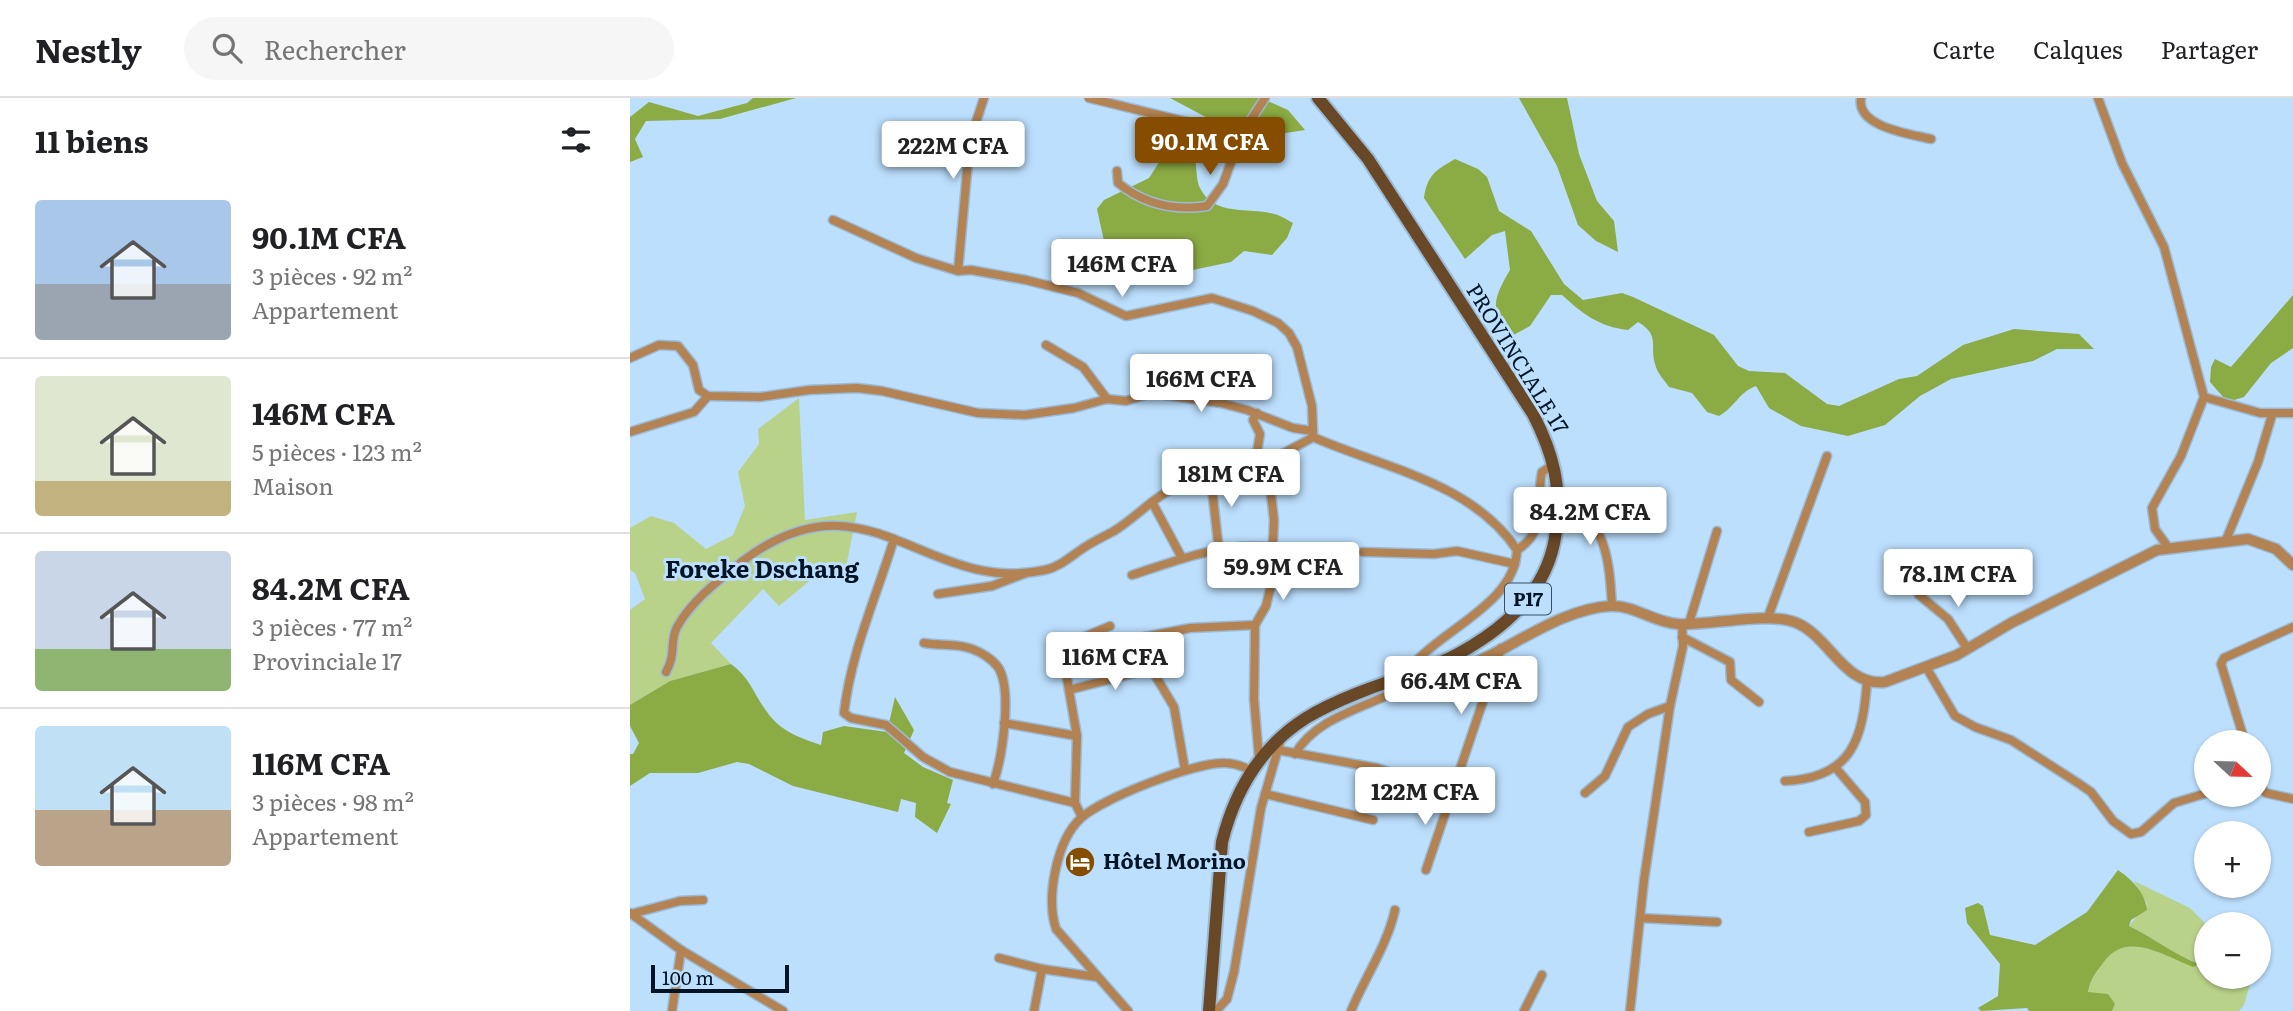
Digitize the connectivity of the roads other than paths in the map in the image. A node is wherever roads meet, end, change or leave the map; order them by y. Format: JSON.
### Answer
{"nodes":[{"id":1,"x":984,"y":98,"type":"edge"},
{"id":2,"x":1089,"y":98,"type":"edge"},
{"id":3,"x":1265,"y":98,"type":"edge"},
{"id":4,"x":1318,"y":98,"type":"edge"},
{"id":5,"x":1861,"y":98,"type":"edge"},
{"id":6,"x":2098,"y":98,"type":"edge"},
{"id":7,"x":1241,"y":135,"type":"junction"},
{"id":8,"x":1931,"y":139,"type":"dead end"},
{"id":9,"x":1117,"y":171,"type":"dead end"},
{"id":10,"x":833,"y":220,"type":"dead end"},
{"id":11,"x":958,"y":271,"type":"junction"},
{"id":12,"x":1046,"y":345,"type":"dead end"},
{"id":13,"x":630,"y":358,"type":"edge"},
{"id":14,"x":708,"y":396,"type":"junction"},
{"id":15,"x":2204,"y":397,"type":"junction"},
{"id":16,"x":1107,"y":398,"type":"junction"},
{"id":17,"x":1257,"y":413,"type":"junction"},
{"id":18,"x":2293,"y":413,"type":"edge"},
{"id":19,"x":2272,"y":415,"type":"junction"},
{"id":20,"x":630,"y":432,"type":"edge"},
{"id":21,"x":1313,"y":434,"type":"junction"},
{"id":22,"x":1257,"y":452,"type":"junction"},
{"id":23,"x":1827,"y":456,"type":"dead end"},
{"id":24,"x":1554,"y":464,"type":"junction"},
{"id":25,"x":1262,"y":468,"type":"junction"},
{"id":26,"x":1210,"y":471,"type":"junction"},
{"id":27,"x":1559,"y":490,"type":"junction"},
{"id":28,"x":1152,"y":502,"type":"junction"},
{"id":29,"x":1717,"y":531,"type":"dead end"},
{"id":30,"x":894,"y":539,"type":"junction"},
{"id":31,"x":2226,"y":540,"type":"junction"},
{"id":32,"x":1269,"y":547,"type":"junction"},
{"id":33,"x":2168,"y":547,"type":"junction"},
{"id":34,"x":1517,"y":550,"type":"junction"},
{"id":35,"x":1219,"y":551,"type":"junction"},
{"id":36,"x":1363,"y":552,"type":"dead end"},
{"id":37,"x":1182,"y":558,"type":"junction"},
{"id":38,"x":1515,"y":564,"type":"junction"},
{"id":39,"x":2293,"y":565,"type":"edge"},
{"id":40,"x":1029,"y":571,"type":"junction"},
{"id":41,"x":1132,"y":575,"type":"dead end"},
{"id":42,"x":938,"y":594,"type":"dead end"},
{"id":43,"x":1919,"y":595,"type":"dead end"},
{"id":44,"x":1612,"y":606,"type":"junction"},
{"id":45,"x":1768,"y":617,"type":"junction"},
{"id":46,"x":1685,"y":624,"type":"junction"},
{"id":47,"x":1255,"y":625,"type":"junction"},
{"id":48,"x":1110,"y":626,"type":"dead end"},
{"id":49,"x":2293,"y":627,"type":"edge"},
{"id":50,"x":1682,"y":637,"type":"junction"},
{"id":51,"x":924,"y":643,"type":"dead end"},
{"id":52,"x":1501,"y":648,"type":"junction"},
{"id":53,"x":1967,"y":648,"type":"junction"},
{"id":54,"x":1149,"y":665,"type":"junction"},
{"id":55,"x":1926,"y":667,"type":"junction"},
{"id":56,"x":666,"y":672,"type":"dead end"},
{"id":57,"x":1410,"y":677,"type":"junction"},
{"id":58,"x":1867,"y":681,"type":"junction"},
{"id":59,"x":1069,"y":690,"type":"junction"},
{"id":60,"x":1759,"y":702,"type":"dead end"},
{"id":61,"x":1670,"y":706,"type":"junction"},
{"id":62,"x":1004,"y":723,"type":"junction"},
{"id":63,"x":2241,"y":730,"type":"edge"},
{"id":64,"x":1077,"y":736,"type":"junction"},
{"id":65,"x":1282,"y":737,"type":"junction"},
{"id":66,"x":1278,"y":750,"type":"junction"},
{"id":67,"x":1295,"y":754,"type":"junction"},
{"id":68,"x":1259,"y":758,"type":"junction"},
{"id":69,"x":1835,"y":767,"type":"junction"},
{"id":70,"x":1250,"y":770,"type":"junction"},
{"id":71,"x":1185,"y":771,"type":"junction"},
{"id":72,"x":1785,"y":781,"type":"dead end"},
{"id":73,"x":993,"y":784,"type":"junction"},
{"id":74,"x":1585,"y":793,"type":"dead end"},
{"id":75,"x":1265,"y":794,"type":"junction"},
{"id":76,"x":1452,"y":794,"type":"junction"},
{"id":77,"x":2272,"y":794,"type":"edge"},
{"id":78,"x":2194,"y":797,"type":"edge"},
{"id":79,"x":2293,"y":799,"type":"edge"},
{"id":80,"x":1075,"y":803,"type":"junction"},
{"id":81,"x":1082,"y":817,"type":"junction"},
{"id":82,"x":1373,"y":820,"type":"dead end"},
{"id":83,"x":1809,"y":832,"type":"dead end"},
{"id":84,"x":1426,"y":870,"type":"dead end"},
{"id":85,"x":703,"y":900,"type":"dead end"},
{"id":86,"x":1395,"y":910,"type":"dead end"},
{"id":87,"x":630,"y":914,"type":"edge"},
{"id":88,"x":1640,"y":918,"type":"junction"},
{"id":89,"x":1717,"y":922,"type":"dead end"},
{"id":90,"x":681,"y":950,"type":"junction"},
{"id":91,"x":999,"y":958,"type":"dead end"},
{"id":92,"x":1042,"y":969,"type":"junction"},
{"id":93,"x":1542,"y":975,"type":"dead end"},
{"id":94,"x":1097,"y":977,"type":"junction"},
{"id":95,"x":672,"y":1011,"type":"edge"},
{"id":96,"x":783,"y":1011,"type":"edge"},
{"id":97,"x":1034,"y":1011,"type":"edge"},
{"id":98,"x":1128,"y":1011,"type":"edge"},
{"id":99,"x":1209,"y":1011,"type":"edge"},
{"id":100,"x":1216,"y":1011,"type":"edge"},
{"id":101,"x":1351,"y":1011,"type":"edge"},
{"id":102,"x":1524,"y":1011,"type":"edge"},
{"id":103,"x":1630,"y":1011,"type":"edge"}],
"edges":[{"from":1,"to":11,"type":"street"},
{"from":2,"to":7,"type":"street"},
{"from":3,"to":7,"type":"street"},
{"from":4,"to":24,"type":"main road","name":"PROVINCIALE 17","number":"P17"},
{"from":5,"to":8,"type":"street"},
{"from":6,"to":15,"type":"street"},
{"from":7,"to":9,"type":"street"},
{"from":10,"to":11,"type":"street"},
{"from":11,"to":21,"type":"street"},
{"from":12,"to":16,"type":"street"},
{"from":13,"to":14,"type":"street"},
{"from":14,"to":16,"type":"street"},
{"from":14,"to":20,"type":"street"},
{"from":15,"to":19,"type":"street"},
{"from":15,"to":33,"type":"street"},
{"from":16,"to":17,"type":"street"},
{"from":17,"to":21,"type":"street"},
{"from":17,"to":22,"type":"street"},
{"from":18,"to":19,"type":"street"},
{"from":19,"to":31,"type":"street"},
{"from":21,"to":25,"type":"street"},
{"from":21,"to":34,"type":"street"},
{"from":22,"to":25,"type":"street"},
{"from":22,"to":26,"type":"street"},
{"from":23,"to":45,"type":"street"},
{"from":24,"to":27,"type":"main road","name":"PROVINCIALE 17","number":"P17"},
{"from":24,"to":34,"type":"street"},
{"from":25,"to":32,"type":"street"},
{"from":26,"to":28,"type":"street"},
{"from":26,"to":35,"type":"street"},
{"from":27,"to":44,"type":"street"},
{"from":27,"to":57,"type":"main road","name":"PROVINCIALE 17","number":"P17"},
{"from":28,"to":37,"type":"street"},
{"from":28,"to":40,"type":"street"},
{"from":29,"to":46,"type":"street"},
{"from":30,"to":40,"type":"street"},
{"from":30,"to":56,"type":"street"},
{"from":30,"to":73,"type":"street"},
{"from":31,"to":33,"type":"street"},
{"from":31,"to":39,"type":"street"},
{"from":32,"to":35,"type":"street"},
{"from":32,"to":47,"type":"street"},
{"from":33,"to":53,"type":"street"},
{"from":34,"to":38,"type":"street"},
{"from":35,"to":37,"type":"street"},
{"from":36,"to":38,"type":"street"},
{"from":37,"to":41,"type":"street"},
{"from":38,"to":57,"type":"street"},
{"from":40,"to":42,"type":"street"},
{"from":43,"to":53,"type":"street"},
{"from":44,"to":46,"type":"street"},
{"from":44,"to":52,"type":"street"},
{"from":45,"to":46,"type":"street"},
{"from":45,"to":58,"type":"street"},
{"from":46,"to":50,"type":"street"},
{"from":47,"to":54,"type":"street"},
{"from":47,"to":68,"type":"street"},
{"from":48,"to":59,"type":"street"},
{"from":49,"to":63,"type":"street"},
{"from":50,"to":60,"type":"street"},
{"from":50,"to":61,"type":"street"},
{"from":51,"to":62,"type":"street"},
{"from":52,"to":57,"type":"street"},
{"from":52,"to":76,"type":"street"},
{"from":53,"to":55,"type":"street"},
{"from":54,"to":59,"type":"street"},
{"from":54,"to":71,"type":"street"},
{"from":55,"to":58,"type":"street"},
{"from":55,"to":78,"type":"street"},
{"from":57,"to":65,"type":"main road","name":"PROVINCIALE 17","number":"P17"},
{"from":57,"to":67,"type":"street"},
{"from":58,"to":69,"type":"street"},
{"from":59,"to":64,"type":"street"},
{"from":61,"to":74,"type":"street"},
{"from":61,"to":88,"type":"street"},
{"from":62,"to":64,"type":"street"},
{"from":62,"to":73,"type":"street"},
{"from":64,"to":80,"type":"street"},
{"from":65,"to":66,"type":"street"},
{"from":65,"to":68,"type":"main road","name":"PROVINCIALE 17","number":"P17"},
{"from":66,"to":67,"type":"street"},
{"from":66,"to":75,"type":"street"},
{"from":67,"to":76,"type":"street"},
{"from":68,"to":70,"type":"main road","name":"PROVINCIALE 17","number":"P17"},
{"from":69,"to":72,"type":"street"},
{"from":69,"to":83,"type":"street"},
{"from":70,"to":71,"type":"street"},
{"from":70,"to":99,"type":"main road","name":"PROVINCIALE 17","number":"P17"},
{"from":71,"to":81,"type":"street"},
{"from":73,"to":80,"type":"street"},
{"from":75,"to":82,"type":"street"},
{"from":75,"to":100,"type":"street"},
{"from":76,"to":84,"type":"street"},
{"from":77,"to":79,"type":"street"},
{"from":80,"to":81,"type":"street"},
{"from":81,"to":94,"type":"street"},
{"from":85,"to":87,"type":"street"},
{"from":86,"to":101,"type":"street"},
{"from":87,"to":90,"type":"street"},
{"from":88,"to":89,"type":"street"},
{"from":88,"to":103,"type":"street"},
{"from":90,"to":95,"type":"street"},
{"from":90,"to":96,"type":"street"},
{"from":91,"to":92,"type":"street"},
{"from":92,"to":94,"type":"street"},
{"from":92,"to":97,"type":"street"},
{"from":93,"to":102,"type":"street"},
{"from":94,"to":98,"type":"street"}]}
